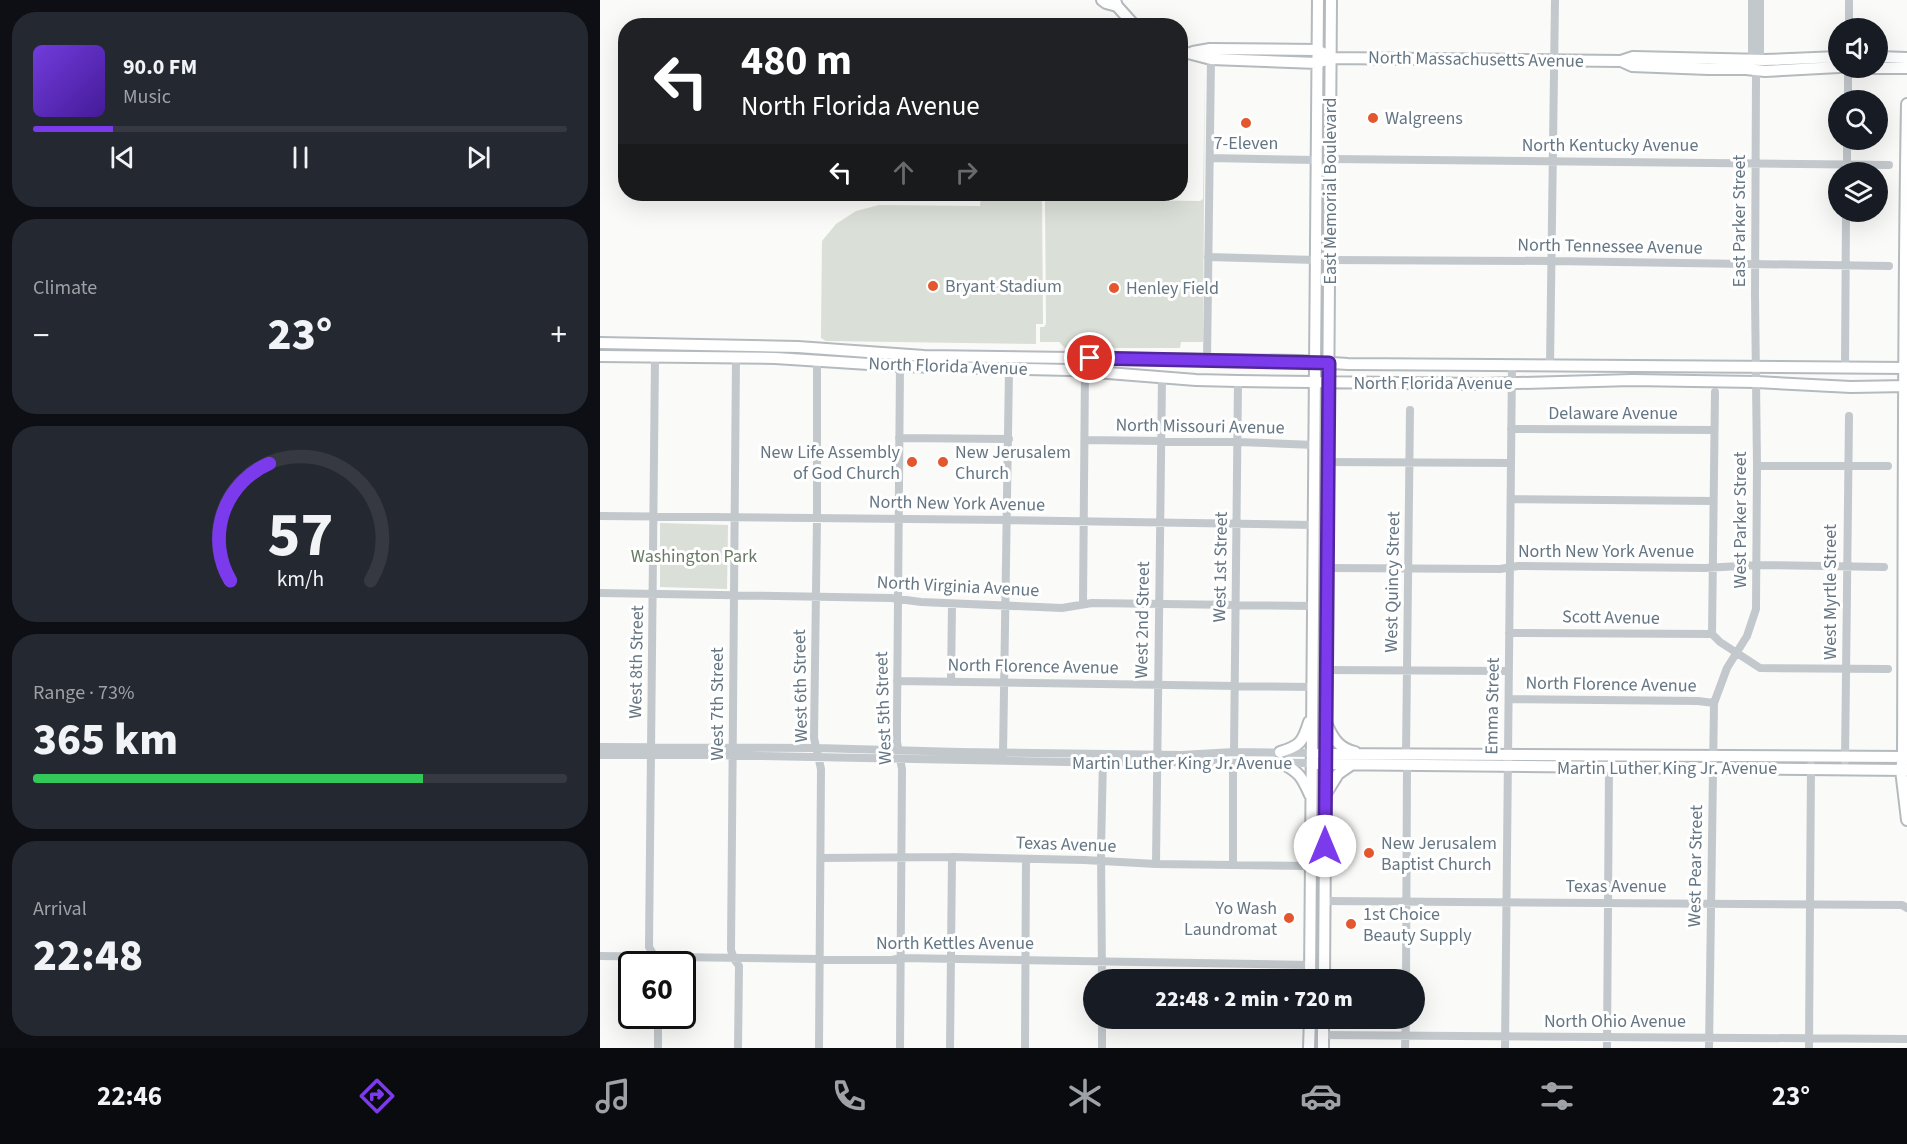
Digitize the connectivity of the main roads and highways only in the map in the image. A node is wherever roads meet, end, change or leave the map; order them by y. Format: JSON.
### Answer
{"nodes":[{"id":1,"x":1102,"y":0,"type":"edge"},
{"id":2,"x":1318,"y":0,"type":"edge"},
{"id":3,"x":1331,"y":0,"type":"edge"},
{"id":4,"x":1116,"y":3,"type":"edge"},
{"id":5,"x":1128,"y":18,"type":"edge"},
{"id":6,"x":1317,"y":50,"type":"junction"},
{"id":7,"x":1188,"y":52,"type":"edge"},
{"id":8,"x":1188,"y":53,"type":"edge"},
{"id":9,"x":1888,"y":57,"type":"edge"},
{"id":10,"x":1907,"y":57,"type":"edge"},
{"id":11,"x":1332,"y":58,"type":"junction"},
{"id":12,"x":1828,"y":58,"type":"edge"},
{"id":13,"x":1317,"y":63,"type":"junction"},
{"id":14,"x":1756,"y":65,"type":"junction"},
{"id":15,"x":1828,"y":68,"type":"edge"},
{"id":16,"x":1888,"y":68,"type":"edge"},
{"id":17,"x":1907,"y":68,"type":"edge"},
{"id":18,"x":1907,"y":104,"type":"edge"},
{"id":19,"x":600,"y":343,"type":"edge"},
{"id":20,"x":600,"y":356,"type":"edge"},
{"id":21,"x":924,"y":356,"type":"junction"},
{"id":22,"x":1230,"y":360,"type":"junction"},
{"id":23,"x":1315,"y":362,"type":"junction"},
{"id":24,"x":1329,"y":363,"type":"junction"},
{"id":25,"x":900,"y":366,"type":"junction"},
{"id":26,"x":1905,"y":368,"type":"edge"},
{"id":27,"x":1085,"y":370,"type":"junction"},
{"id":28,"x":1315,"y":382,"type":"junction"},
{"id":29,"x":1329,"y":382,"type":"junction"},
{"id":30,"x":1905,"y":386,"type":"edge"},
{"id":31,"x":1312,"y":713,"type":"junction"},
{"id":32,"x":1326,"y":720,"type":"junction"},
{"id":33,"x":1364,"y":754,"type":"junction"},
{"id":34,"x":1905,"y":757,"type":"edge"},
{"id":35,"x":1312,"y":758,"type":"junction"},
{"id":36,"x":1325,"y":759,"type":"junction"},
{"id":37,"x":1407,"y":759,"type":"junction"},
{"id":38,"x":1351,"y":765,"type":"junction"},
{"id":39,"x":1904,"y":770,"type":"edge"},
{"id":40,"x":1325,"y":795,"type":"junction"},
{"id":41,"x":1312,"y":800,"type":"junction"},
{"id":42,"x":1907,"y":820,"type":"edge"},
{"id":43,"x":1310,"y":965,"type":"junction"},
{"id":44,"x":1310,"y":969,"type":"edge"},
{"id":45,"x":1316,"y":969,"type":"edge"},
{"id":46,"x":1322,"y":969,"type":"edge"},
{"id":47,"x":1310,"y":1029,"type":"edge"},
{"id":48,"x":1323,"y":1029,"type":"edge"},
{"id":49,"x":1309,"y":1048,"type":"edge"},
{"id":50,"x":1323,"y":1048,"type":"edge"}],
"edges":[{"from":1,"to":4,"type":"main road"},
{"from":2,"to":6,"type":"main road","name":"East Memorial Boulevard"},
{"from":3,"to":11,"type":"main road","name":"East Memorial Boulevard"},
{"from":4,"to":5,"type":"main road"},
{"from":6,"to":7,"type":"main road"},
{"from":6,"to":11,"type":"main road"},
{"from":6,"to":13,"type":"main road","name":"East Memorial Boulevard"},
{"from":8,"to":13,"type":"main road"},
{"from":9,"to":10,"type":"main road"},
{"from":11,"to":13,"type":"main road"},
{"from":11,"to":14,"type":"main road","name":"North Massachusetts Avenue"},
{"from":11,"to":24,"type":"main road","name":"East Memorial Boulevard"},
{"from":12,"to":14,"type":"main road","name":"North Massachusetts Avenue"},
{"from":13,"to":23,"type":"main road","name":"East Memorial Boulevard"},
{"from":14,"to":15,"type":"main road","name":"North Massachusetts Avenue"},
{"from":16,"to":17,"type":"main road"},
{"from":18,"to":26,"type":"main road"},
{"from":19,"to":21,"type":"main road","name":"North Florida Avenue"},
{"from":20,"to":25,"type":"main road","name":"North Florida Avenue"},
{"from":21,"to":22,"type":"main road","name":"North Florida Avenue"},
{"from":21,"to":25,"type":"main road"},
{"from":22,"to":23,"type":"main road","name":"North Florida Avenue"},
{"from":22,"to":27,"type":"main road"},
{"from":23,"to":24,"type":"main road","name":"North Florida Avenue"},
{"from":23,"to":28,"type":"main road","name":"East Memorial Boulevard"},
{"from":24,"to":26,"type":"main road","name":"North Florida Avenue"},
{"from":24,"to":29,"type":"main road","name":"East Memorial Boulevard"},
{"from":25,"to":27,"type":"main road","name":"North Florida Avenue"},
{"from":26,"to":30,"type":"main road"},
{"from":27,"to":28,"type":"main road","name":"North Florida Avenue"},
{"from":28,"to":29,"type":"main road","name":"North Florida Avenue"},
{"from":28,"to":31,"type":"main road","name":"East Memorial Boulevard"},
{"from":29,"to":30,"type":"main road","name":"North Florida Avenue"},
{"from":29,"to":32,"type":"main road","name":"East Memorial Boulevard"},
{"from":30,"to":34,"type":"main road"},
{"from":31,"to":35,"type":"main road","name":"East Memorial Boulevard"},
{"from":31,"to":41,"type":"main road"},
{"from":32,"to":33,"type":"main road"},
{"from":32,"to":36,"type":"main road","name":"East Memorial Boulevard"},
{"from":33,"to":36,"type":"main road","name":"Martin Luther King Jr. Avenue"},
{"from":33,"to":37,"type":"main road","name":"Martin Luther King Jr. Avenue"},
{"from":34,"to":37,"type":"main road","name":"Martin Luther King Jr. Avenue"},
{"from":34,"to":39,"type":"main road"},
{"from":35,"to":36,"type":"main road","name":"Martin Luther King Jr. Avenue"},
{"from":35,"to":41,"type":"main road","name":"East Memorial Boulevard"},
{"from":36,"to":38,"type":"main road","name":"Martin Luther King Jr. Avenue"},
{"from":36,"to":40,"type":"main road","name":"East Memorial Boulevard"},
{"from":37,"to":38,"type":"main road","name":"Martin Luther King Jr. Avenue"},
{"from":37,"to":39,"type":"main road","name":"Martin Luther King Jr. Avenue"},
{"from":38,"to":40,"type":"main road"},
{"from":39,"to":42,"type":"main road"},
{"from":40,"to":46,"type":"main road","name":"East Memorial Boulevard"},
{"from":41,"to":43,"type":"main road","name":"East Memorial Boulevard"},
{"from":43,"to":44,"type":"main road","name":"East Memorial Boulevard"},
{"from":43,"to":45,"type":"main road"},
{"from":47,"to":49,"type":"main road"},
{"from":48,"to":50,"type":"main road"}]}
